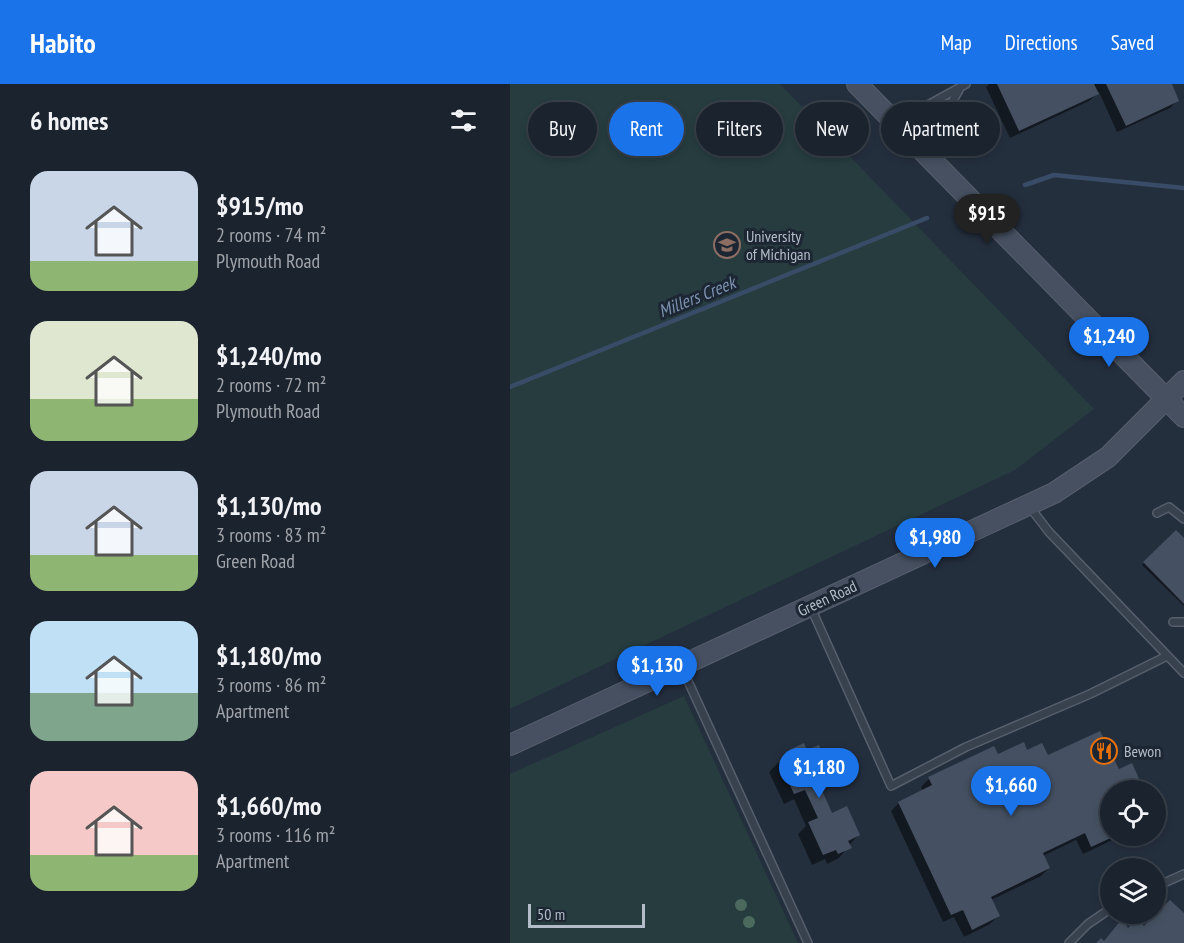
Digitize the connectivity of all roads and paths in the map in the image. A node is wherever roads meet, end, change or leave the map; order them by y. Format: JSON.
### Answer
{"nodes":[{"id":1,"x":857,"y":84,"type":"edge"},
{"id":2,"x":966,"y":84,"type":"edge"},
{"id":3,"x":959,"y":90,"type":"junction"},
{"id":4,"x":936,"y":102,"type":"edge"},
{"id":5,"x":952,"y":102,"type":"edge"},
{"id":6,"x":881,"y":109,"type":"edge"},
{"id":7,"x":928,"y":156,"type":"edge"},
{"id":8,"x":1184,"y":381,"type":"edge"},
{"id":9,"x":1166,"y":400,"type":"junction"},
{"id":10,"x":1184,"y":417,"type":"edge"},
{"id":11,"x":1028,"y":505,"type":"junction"},
{"id":12,"x":1157,"y":513,"type":"dead end"},
{"id":13,"x":1184,"y":519,"type":"edge"},
{"id":14,"x":810,"y":606,"type":"junction"},
{"id":15,"x":1184,"y":621,"type":"edge"},
{"id":16,"x":1173,"y":622,"type":"dead end"},
{"id":17,"x":1167,"y":656,"type":"junction"},
{"id":18,"x":681,"y":665,"type":"junction"},
{"id":19,"x":1184,"y":673,"type":"edge"},
{"id":20,"x":510,"y":744,"type":"edge"},
{"id":21,"x":1184,"y":874,"type":"edge"},
{"id":22,"x":1166,"y":882,"type":"edge"},
{"id":23,"x":1100,"y":916,"type":"edge"},
{"id":24,"x":808,"y":943,"type":"edge"},
{"id":25,"x":1069,"y":943,"type":"edge"}],
"edges":[{"from":1,"to":6,"type":"street"},
{"from":2,"to":3,"type":"lane"},
{"from":3,"to":4,"type":"lane"},
{"from":3,"to":5,"type":"lane"},
{"from":7,"to":9,"type":"street"},
{"from":8,"to":9,"type":"street","name":"Green Road"},
{"from":9,"to":10,"type":"street"},
{"from":9,"to":11,"type":"street","name":"Green Road"},
{"from":11,"to":14,"type":"street","name":"Green Road"},
{"from":11,"to":17,"type":"lane"},
{"from":12,"to":13,"type":"lane"},
{"from":14,"to":17,"type":"lane"},
{"from":14,"to":18,"type":"street","name":"Green Road"},
{"from":15,"to":16,"type":"lane"},
{"from":17,"to":19,"type":"lane"},
{"from":18,"to":20,"type":"street","name":"Green Road"},
{"from":18,"to":24,"type":"lane"},
{"from":21,"to":22,"type":"lane"},
{"from":23,"to":25,"type":"lane"}]}
